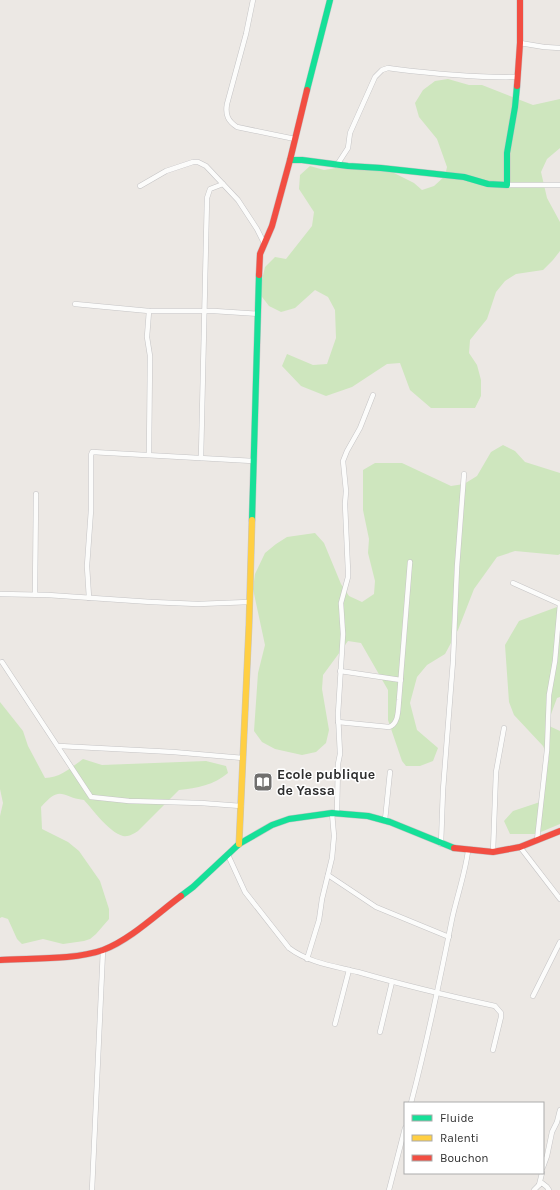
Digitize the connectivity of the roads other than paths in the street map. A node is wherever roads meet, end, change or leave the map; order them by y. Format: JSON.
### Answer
{"nodes":[{"id":1,"x":253,"y":0,"type":"edge"},
{"id":2,"x":330,"y":0,"type":"edge"},
{"id":3,"x":520,"y":0,"type":"edge"},
{"id":4,"x":520,"y":43,"type":"junction"},
{"id":5,"x":560,"y":48,"type":"edge"},
{"id":6,"x":517,"y":77,"type":"junction"},
{"id":7,"x":295,"y":139,"type":"junction"},
{"id":8,"x":290,"y":160,"type":"junction"},
{"id":9,"x":337,"y":165,"type":"junction"},
{"id":10,"x":223,"y":184,"type":"junction"},
{"id":11,"x":507,"y":184,"type":"junction"},
{"id":12,"x":560,"y":185,"type":"edge"},
{"id":13,"x":140,"y":186,"type":"dead end"},
{"id":14,"x":264,"y":243,"type":"junction"},
{"id":15,"x":76,"y":304,"type":"dead end"},
{"id":16,"x":149,"y":310,"type":"junction"},
{"id":17,"x":204,"y":311,"type":"junction"},
{"id":18,"x":258,"y":314,"type":"junction"},
{"id":19,"x":373,"y":395,"type":"dead end"},
{"id":20,"x":149,"y":454,"type":"junction"},
{"id":21,"x":201,"y":458,"type":"junction"},
{"id":22,"x":253,"y":461,"type":"junction"},
{"id":23,"x":464,"y":474,"type":"dead end"},
{"id":24,"x":36,"y":494,"type":"dead end"},
{"id":25,"x":410,"y":562,"type":"dead end"},
{"id":26,"x":513,"y":583,"type":"dead end"},
{"id":27,"x":0,"y":594,"type":"edge"},
{"id":28,"x":35,"y":594,"type":"junction"},
{"id":29,"x":89,"y":598,"type":"junction"},
{"id":30,"x":249,"y":602,"type":"junction"},
{"id":31,"x":560,"y":604,"type":"edge"},
{"id":32,"x":2,"y":662,"type":"dead end"},
{"id":33,"x":340,"y":671,"type":"junction"},
{"id":34,"x":401,"y":680,"type":"junction"},
{"id":35,"x":338,"y":722,"type":"junction"},
{"id":36,"x":504,"y":728,"type":"dead end"},
{"id":37,"x":58,"y":746,"type":"junction"},
{"id":38,"x":243,"y":758,"type":"junction"},
{"id":39,"x":390,"y":772,"type":"dead end"},
{"id":40,"x":241,"y":806,"type":"junction"},
{"id":41,"x":335,"y":813,"type":"junction"},
{"id":42,"x":385,"y":820,"type":"junction"},
{"id":43,"x":560,"y":831,"type":"edge"},
{"id":44,"x":537,"y":840,"type":"junction"},
{"id":45,"x":239,"y":844,"type":"junction"},
{"id":46,"x":441,"y":844,"type":"junction"},
{"id":47,"x":520,"y":847,"type":"junction"},
{"id":48,"x":468,"y":851,"type":"junction"},
{"id":49,"x":493,"y":852,"type":"junction"},
{"id":50,"x":228,"y":855,"type":"junction"},
{"id":51,"x":328,"y":875,"type":"junction"},
{"id":52,"x":560,"y":899,"type":"edge"},
{"id":53,"x":449,"y":937,"type":"junction"},
{"id":54,"x":560,"y":942,"type":"edge"},
{"id":55,"x":103,"y":950,"type":"junction"},
{"id":56,"x":307,"y":959,"type":"junction"},
{"id":57,"x":0,"y":960,"type":"edge"},
{"id":58,"x":349,"y":970,"type":"junction"},
{"id":59,"x":392,"y":982,"type":"junction"},
{"id":60,"x":437,"y":994,"type":"junction"},
{"id":61,"x":533,"y":996,"type":"dead end"},
{"id":62,"x":336,"y":1024,"type":"dead end"},
{"id":63,"x":380,"y":1032,"type":"dead end"},
{"id":64,"x":493,"y":1050,"type":"dead end"},
{"id":65,"x":411,"y":1102,"type":"edge"},
{"id":66,"x":560,"y":1110,"type":"edge"},
{"id":67,"x":404,"y":1132,"type":"edge"},
{"id":68,"x":544,"y":1165,"type":"edge"},
{"id":69,"x":542,"y":1174,"type":"edge"},
{"id":70,"x":539,"y":1185,"type":"junction"},
{"id":71,"x":92,"y":1190,"type":"edge"},
{"id":72,"x":389,"y":1190,"type":"edge"},
{"id":73,"x":534,"y":1190,"type":"edge"},
{"id":74,"x":548,"y":1190,"type":"edge"}],
"edges":[{"from":1,"to":7,"type":"street"},
{"from":2,"to":7,"type":"street"},
{"from":3,"to":4,"type":"street"},
{"from":4,"to":5,"type":"street"},
{"from":4,"to":6,"type":"street"},
{"from":6,"to":9,"type":"street"},
{"from":6,"to":11,"type":"street"},
{"from":7,"to":8,"type":"street"},
{"from":8,"to":9,"type":"street"},
{"from":8,"to":14,"type":"street"},
{"from":9,"to":11,"type":"street"},
{"from":10,"to":13,"type":"street"},
{"from":10,"to":14,"type":"street"},
{"from":10,"to":17,"type":"street"},
{"from":11,"to":12,"type":"street"},
{"from":14,"to":18,"type":"street"},
{"from":15,"to":16,"type":"street"},
{"from":16,"to":17,"type":"street"},
{"from":16,"to":20,"type":"street"},
{"from":17,"to":18,"type":"street"},
{"from":17,"to":21,"type":"street"},
{"from":18,"to":22,"type":"street"},
{"from":19,"to":33,"type":"street"},
{"from":20,"to":21,"type":"street"},
{"from":20,"to":29,"type":"street"},
{"from":21,"to":22,"type":"street"},
{"from":22,"to":30,"type":"street"},
{"from":23,"to":46,"type":"street"},
{"from":24,"to":28,"type":"street"},
{"from":25,"to":34,"type":"street"},
{"from":26,"to":31,"type":"street"},
{"from":27,"to":28,"type":"street"},
{"from":28,"to":29,"type":"street"},
{"from":29,"to":30,"type":"street"},
{"from":30,"to":38,"type":"street"},
{"from":31,"to":44,"type":"street"},
{"from":32,"to":37,"type":"street"},
{"from":33,"to":34,"type":"street"},
{"from":33,"to":35,"type":"street"},
{"from":34,"to":35,"type":"street"},
{"from":35,"to":41,"type":"street"},
{"from":36,"to":49,"type":"street"},
{"from":37,"to":38,"type":"street"},
{"from":37,"to":40,"type":"street"},
{"from":38,"to":40,"type":"street"},
{"from":39,"to":42,"type":"street"},
{"from":40,"to":45,"type":"street"},
{"from":41,"to":42,"type":"street"},
{"from":41,"to":45,"type":"street"},
{"from":41,"to":51,"type":"street"},
{"from":42,"to":46,"type":"street"},
{"from":43,"to":44,"type":"street"},
{"from":44,"to":47,"type":"street"},
{"from":45,"to":50,"type":"street"},
{"from":46,"to":48,"type":"street"},
{"from":47,"to":49,"type":"street"},
{"from":47,"to":52,"type":"street"},
{"from":48,"to":49,"type":"street"},
{"from":48,"to":53,"type":"street"},
{"from":50,"to":55,"type":"street"},
{"from":50,"to":56,"type":"street"},
{"from":51,"to":53,"type":"street"},
{"from":51,"to":56,"type":"street"},
{"from":53,"to":60,"type":"street"},
{"from":54,"to":61,"type":"street"},
{"from":55,"to":57,"type":"street"},
{"from":55,"to":71,"type":"street"},
{"from":56,"to":58,"type":"street"},
{"from":58,"to":59,"type":"street"},
{"from":58,"to":62,"type":"street"},
{"from":59,"to":60,"type":"street"},
{"from":59,"to":63,"type":"street"},
{"from":60,"to":64,"type":"street"},
{"from":60,"to":65,"type":"street"},
{"from":66,"to":68,"type":"street"},
{"from":67,"to":72,"type":"street"},
{"from":69,"to":70,"type":"street"},
{"from":70,"to":73,"type":"street"},
{"from":70,"to":74,"type":"street"}]}
